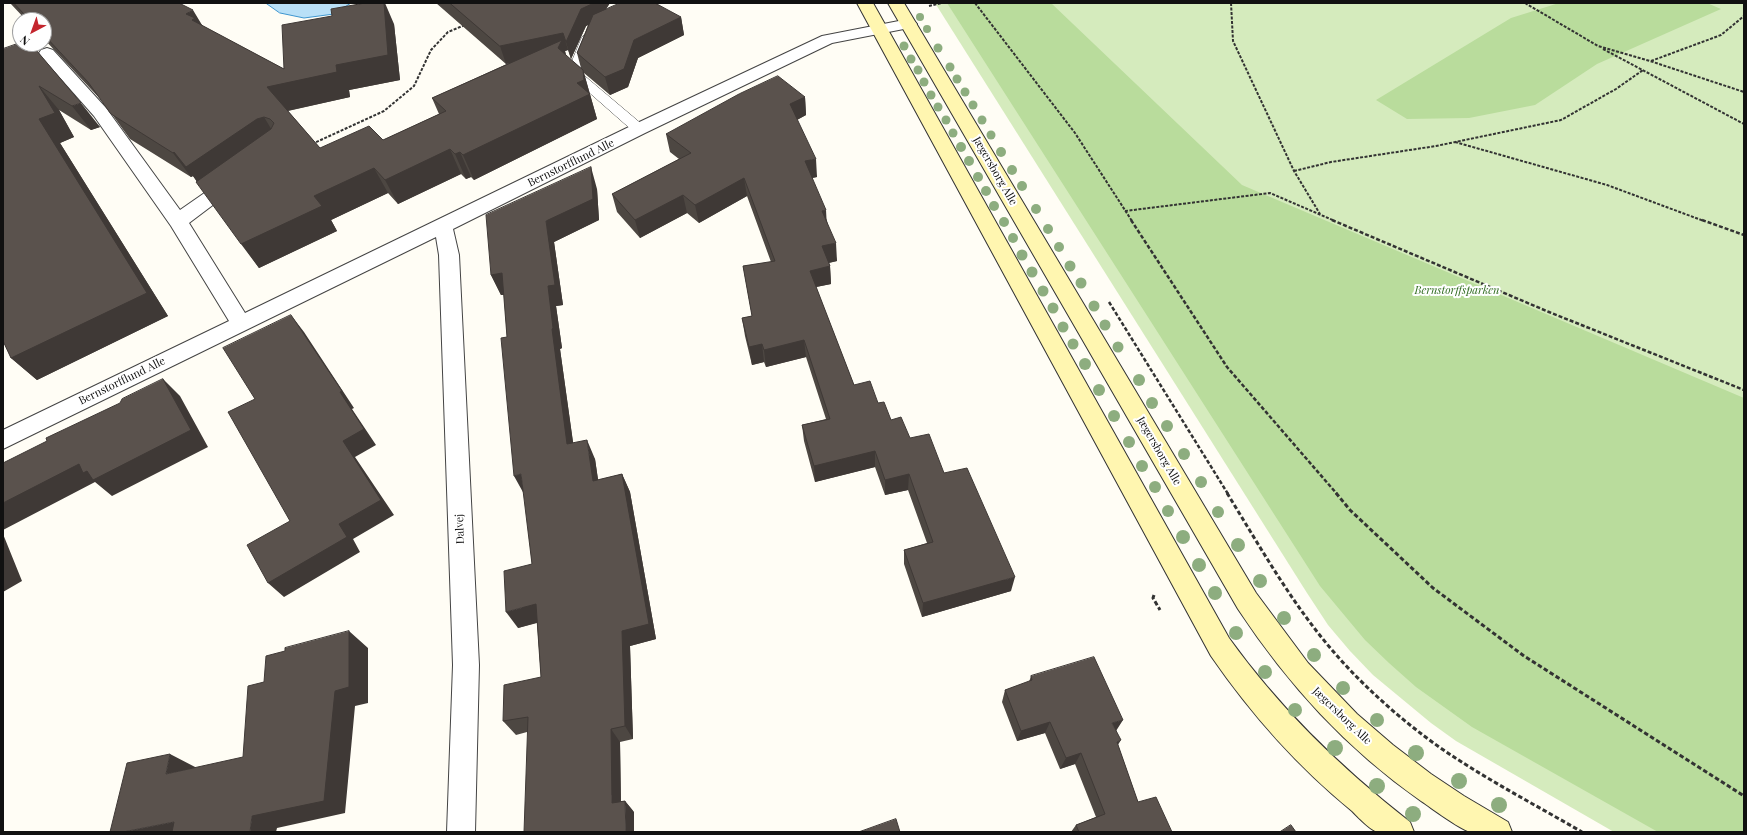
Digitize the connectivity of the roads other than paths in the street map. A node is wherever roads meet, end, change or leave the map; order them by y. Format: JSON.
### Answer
{"nodes":[{"id":1,"x":865,"y":3,"type":"edge"},
{"id":2,"x":896,"y":3,"type":"edge"},
{"id":3,"x":908,"y":24,"type":"junction"},
{"id":4,"x":879,"y":29,"type":"junction"},
{"id":5,"x":591,"y":30,"type":"edge"},
{"id":6,"x":47,"y":54,"type":"edge"},
{"id":7,"x":639,"y":129,"type":"junction"},
{"id":8,"x":248,"y":171,"type":"edge"},
{"id":9,"x":178,"y":221,"type":"junction"},
{"id":10,"x":443,"y":226,"type":"junction"},
{"id":11,"x":241,"y":323,"type":"junction"},
{"id":12,"x":3,"y":440,"type":"edge"},
{"id":13,"x":461,"y":832,"type":"edge"},
{"id":14,"x":1400,"y":832,"type":"edge"},
{"id":15,"x":1498,"y":832,"type":"edge"}],
"edges":[{"from":1,"to":4,"type":"street"},
{"from":2,"to":3,"type":"street","name":"Jægersborg Alle"},
{"from":3,"to":4,"type":"street","name":"Bernstorfflund Alle"},
{"from":3,"to":15,"type":"street","name":"Jægersborg Alle"},
{"from":4,"to":7,"type":"street","name":"Bernstorfflund Alle"},
{"from":4,"to":14,"type":"street"},
{"from":5,"to":7,"type":"lane"},
{"from":6,"to":9,"type":"street"},
{"from":7,"to":10,"type":"street","name":"Bernstorfflund Alle"},
{"from":8,"to":9,"type":"street"},
{"from":9,"to":11,"type":"street"},
{"from":10,"to":11,"type":"street","name":"Bernstorfflund Alle"},
{"from":10,"to":13,"type":"street","name":"Dalvej"},
{"from":11,"to":12,"type":"street","name":"Bernstorfflund Alle"}]}
